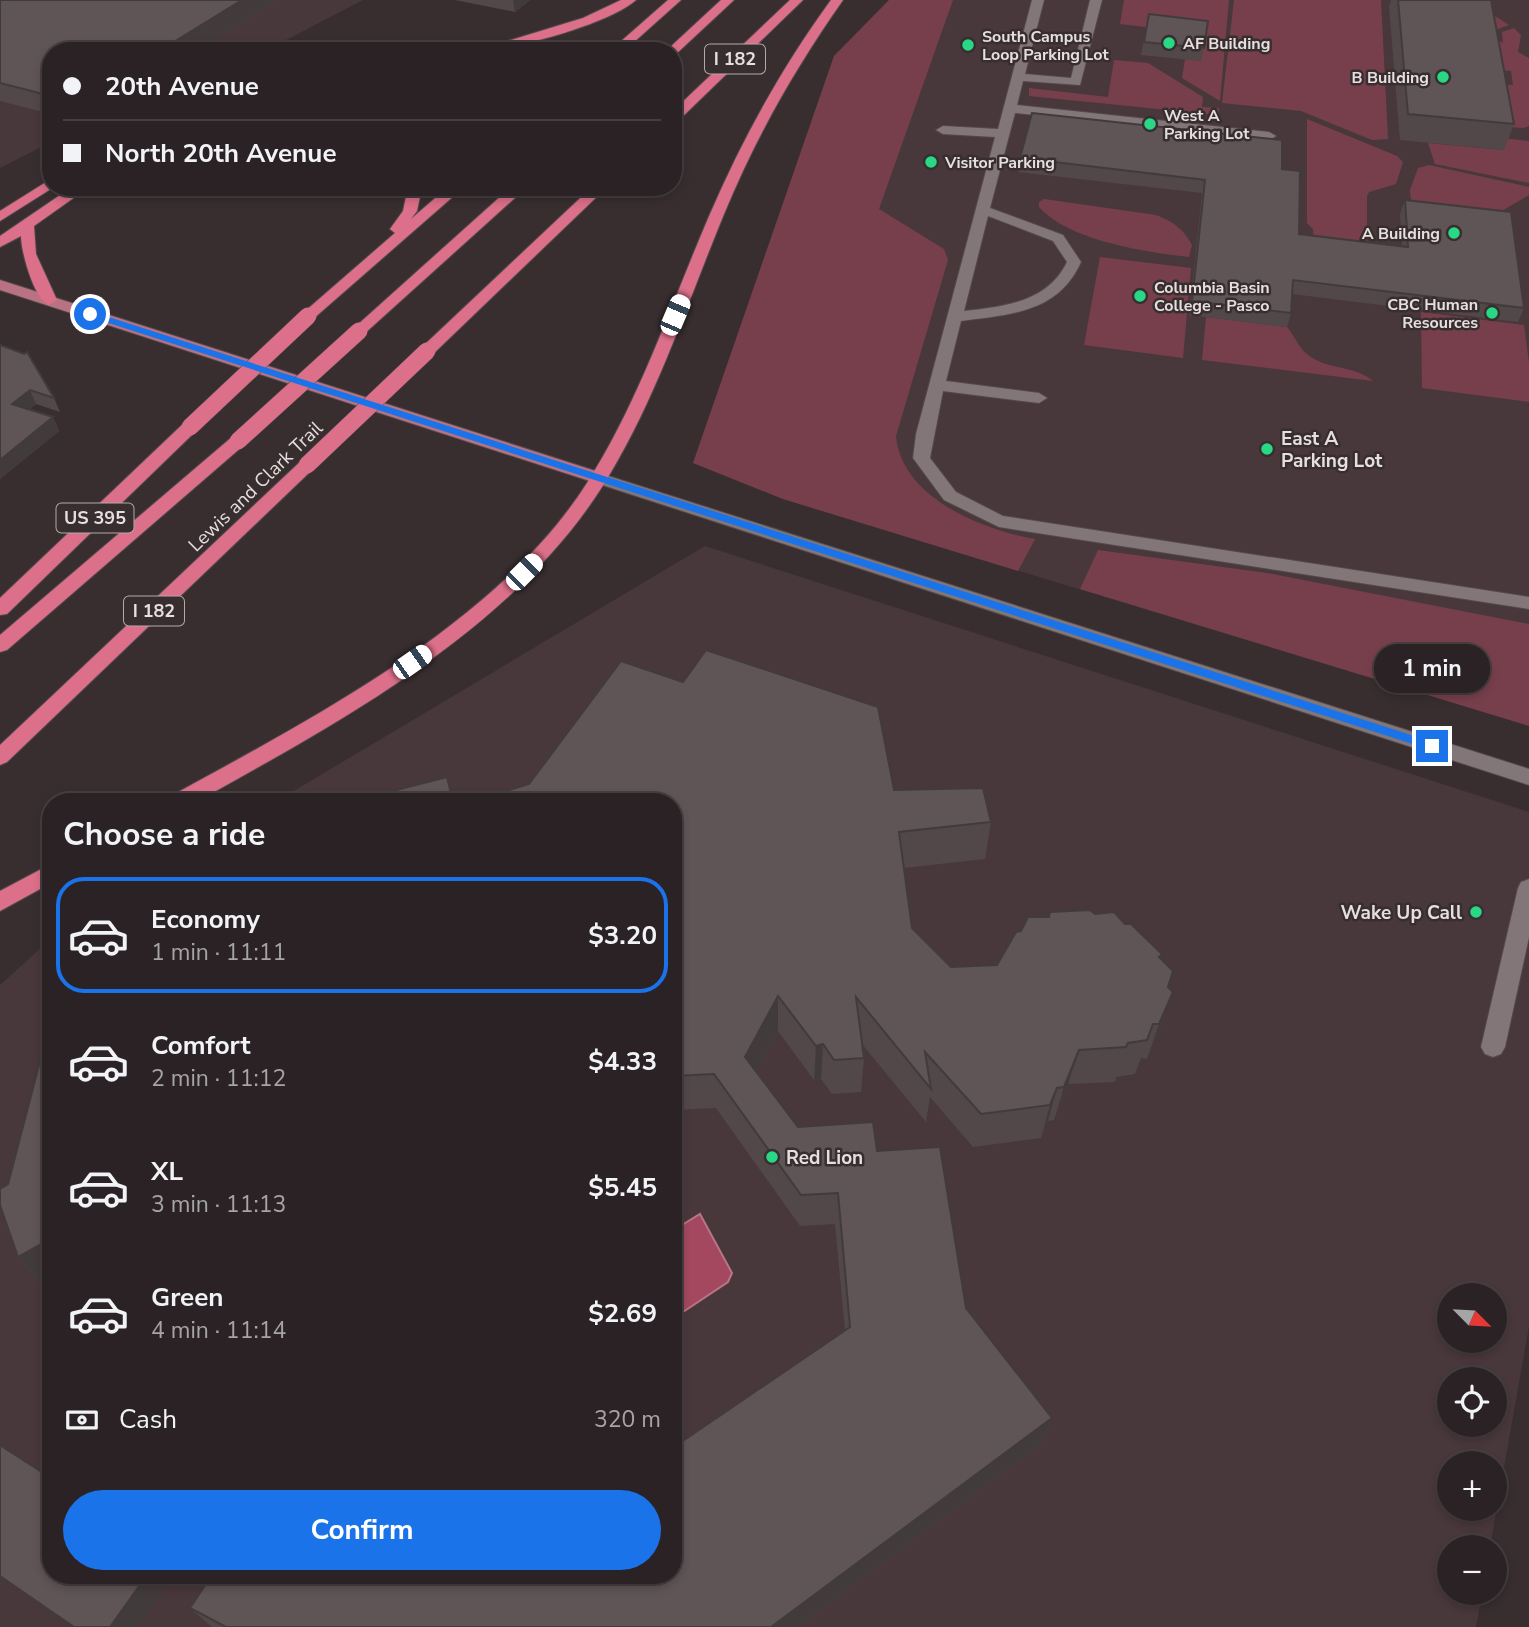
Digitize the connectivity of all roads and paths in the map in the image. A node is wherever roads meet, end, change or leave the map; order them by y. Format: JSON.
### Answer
{"nodes":[{"id":1,"x":631,"y":0,"type":"edge"},
{"id":2,"x":675,"y":0,"type":"edge"},
{"id":3,"x":728,"y":0,"type":"edge"},
{"id":4,"x":797,"y":0,"type":"edge"},
{"id":5,"x":837,"y":0,"type":"edge"},
{"id":6,"x":1038,"y":0,"type":"edge"},
{"id":7,"x":1096,"y":0,"type":"edge"},
{"id":8,"x":513,"y":42,"type":"edge"},
{"id":9,"x":626,"y":42,"type":"edge"},
{"id":10,"x":682,"y":42,"type":"edge"},
{"id":11,"x":1016,"y":77,"type":"junction"},
{"id":12,"x":1008,"y":108,"type":"junction"},
{"id":13,"x":682,"y":109,"type":"edge"},
{"id":14,"x":943,"y":130,"type":"dead end"},
{"id":15,"x":1002,"y":132,"type":"junction"},
{"id":16,"x":1269,"y":136,"type":"edge"},
{"id":17,"x":42,"y":189,"type":"edge"},
{"id":18,"x":69,"y":196,"type":"edge"},
{"id":19,"x":413,"y":196,"type":"edge"},
{"id":20,"x":447,"y":196,"type":"edge"},
{"id":21,"x":510,"y":196,"type":"edge"},
{"id":22,"x":591,"y":196,"type":"edge"},
{"id":23,"x":27,"y":199,"type":"junction"},
{"id":24,"x":0,"y":209,"type":"edge"},
{"id":25,"x":983,"y":210,"type":"junction"},
{"id":26,"x":0,"y":217,"type":"edge"},
{"id":27,"x":27,"y":224,"type":"junction"},
{"id":28,"x":0,"y":243,"type":"edge"},
{"id":29,"x":0,"y":285,"type":"edge"},
{"id":30,"x":49,"y":300,"type":"junction"},
{"id":31,"x":308,"y":316,"type":"junction"},
{"id":32,"x":955,"y":317,"type":"junction"},
{"id":33,"x":937,"y":385,"type":"junction"},
{"id":34,"x":1039,"y":398,"type":"dead end"},
{"id":35,"x":599,"y":478,"type":"junction"},
{"id":36,"x":1529,"y":603,"type":"edge"},
{"id":37,"x":0,"y":609,"type":"edge"},
{"id":38,"x":0,"y":645,"type":"edge"},
{"id":39,"x":0,"y":757,"type":"edge"},
{"id":40,"x":1529,"y":777,"type":"edge"},
{"id":41,"x":193,"y":793,"type":"edge"},
{"id":42,"x":42,"y":877,"type":"edge"},
{"id":43,"x":1529,"y":888,"type":"edge"},
{"id":44,"x":0,"y":902,"type":"edge"},
{"id":45,"x":1493,"y":1047,"type":"dead end"}],
"edges":[{"from":1,"to":8,"type":"highway"},
{"from":2,"to":9,"type":"highway"},
{"from":3,"to":10,"type":"highway","number":"I 182"},
{"from":4,"to":13,"type":"highway","number":"I 182"},
{"from":5,"to":35,"type":"highway"},
{"from":6,"to":11,"type":"main road"},
{"from":7,"to":11,"type":"main road"},
{"from":11,"to":12,"type":"main road"},
{"from":12,"to":15,"type":"main road"},
{"from":12,"to":16,"type":"main road"},
{"from":14,"to":15,"type":"main road"},
{"from":15,"to":25,"type":"main road"},
{"from":17,"to":23,"type":"highway"},
{"from":18,"to":27,"type":"highway"},
{"from":19,"to":31,"type":"highway"},
{"from":20,"to":31,"type":"highway","number":"US 395"},
{"from":21,"to":38,"type":"highway","bridge":true},
{"from":22,"to":39,"type":"highway","name":"Lewis and Clark Trail","number":"I 182","bridge":true},
{"from":23,"to":24,"type":"highway"},
{"from":23,"to":26,"type":"highway"},
{"from":25,"to":32,"type":"main road"},
{"from":25,"to":32,"type":"main road"},
{"from":27,"to":28,"type":"highway"},
{"from":27,"to":30,"type":"highway"},
{"from":29,"to":30,"type":"main road"},
{"from":30,"to":35,"type":"main road"},
{"from":31,"to":37,"type":"highway","number":"US 395","bridge":true},
{"from":32,"to":33,"type":"main road"},
{"from":33,"to":34,"type":"main road"},
{"from":33,"to":36,"type":"main road"},
{"from":35,"to":40,"type":"main road"},
{"from":35,"to":41,"type":"highway"},
{"from":42,"to":44,"type":"highway"},
{"from":43,"to":45,"type":"main road"}]}
